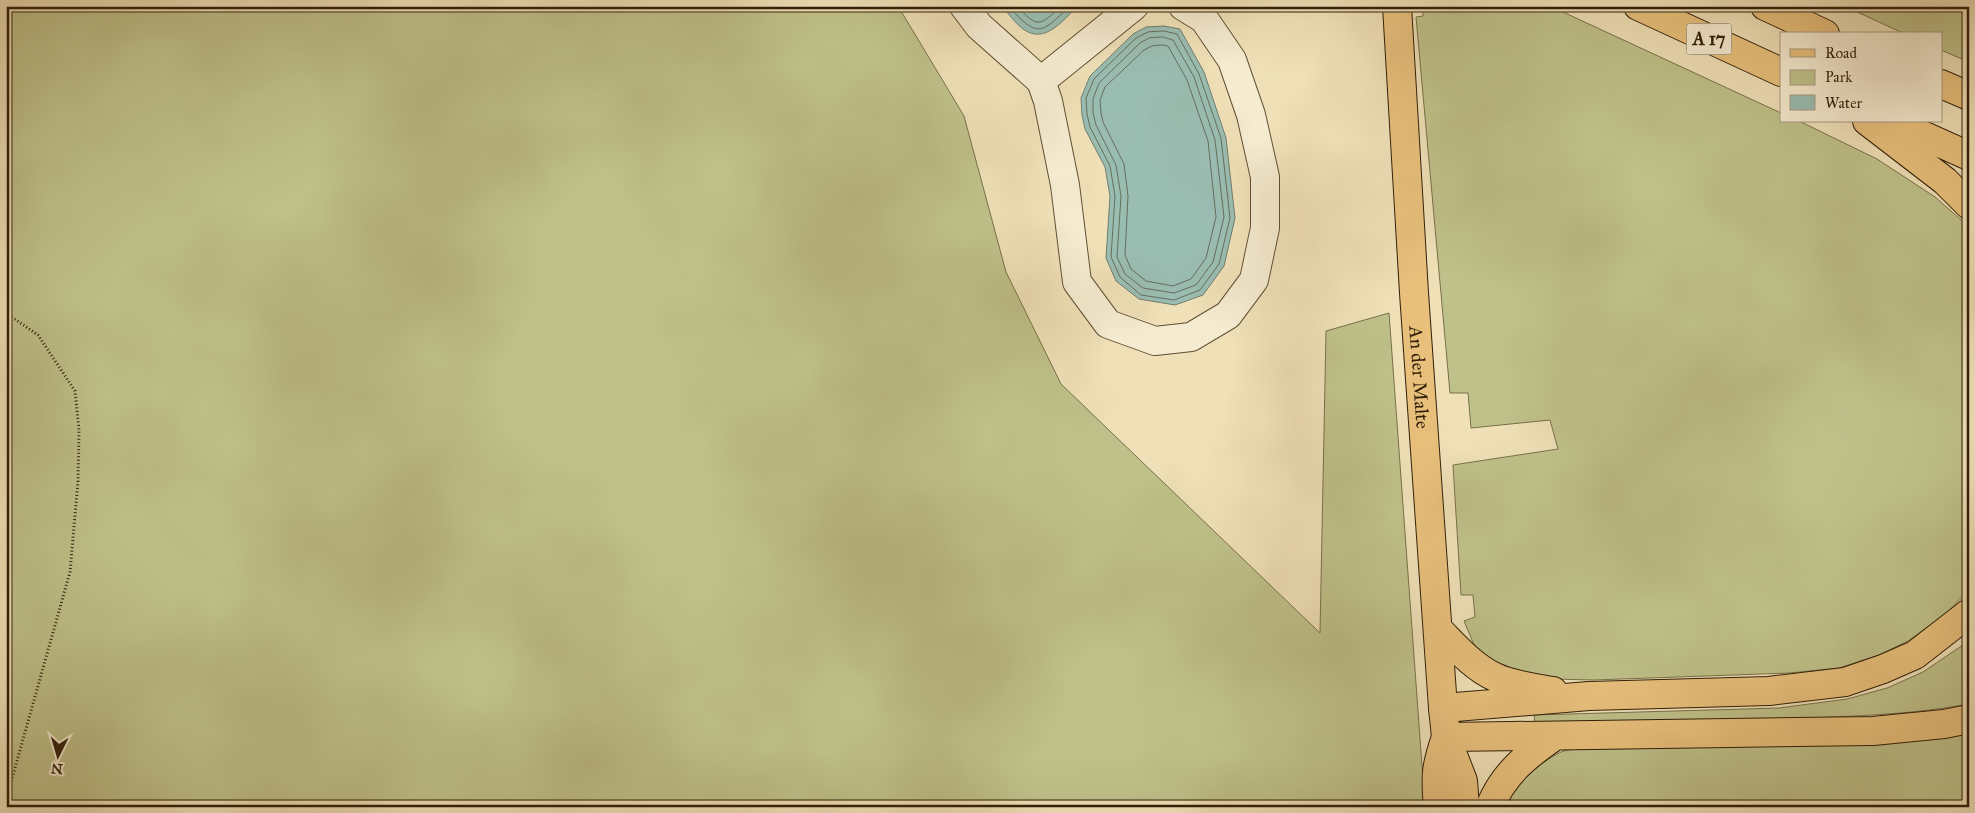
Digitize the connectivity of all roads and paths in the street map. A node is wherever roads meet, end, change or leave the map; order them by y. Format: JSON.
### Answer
{"nodes":[{"id":1,"x":964,"y":6,"type":"edge"},
{"id":2,"x":1134,"y":6,"type":"edge"},
{"id":3,"x":1184,"y":6,"type":"edge"},
{"id":4,"x":1638,"y":6,"type":"edge"},
{"id":5,"x":1765,"y":6,"type":"edge"},
{"id":6,"x":1398,"y":12,"type":"edge"},
{"id":7,"x":1821,"y":32,"type":"edge"},
{"id":8,"x":1780,"y":72,"type":"edge"},
{"id":9,"x":1041,"y":81,"type":"junction"},
{"id":10,"x":1942,"y":84,"type":"edge"},
{"id":11,"x":1969,"y":96,"type":"edge"},
{"id":12,"x":1868,"y":122,"type":"edge"},
{"id":13,"x":1893,"y":122,"type":"edge"},
{"id":14,"x":1969,"y":156,"type":"edge"},
{"id":15,"x":1969,"y":205,"type":"edge"},
{"id":16,"x":6,"y":313,"type":"edge"},
{"id":17,"x":1969,"y":613,"type":"edge"},
{"id":18,"x":1438,"y":629,"type":"junction"},
{"id":19,"x":1589,"y":696,"type":"junction"},
{"id":20,"x":1443,"y":708,"type":"junction"},
{"id":21,"x":1969,"y":719,"type":"edge"},
{"id":22,"x":1446,"y":736,"type":"junction"},
{"id":23,"x":1555,"y":736,"type":"junction"},
{"id":24,"x":6,"y":800,"type":"edge"},
{"id":25,"x":1438,"y":807,"type":"edge"},
{"id":26,"x":1465,"y":807,"type":"edge"},
{"id":27,"x":1490,"y":807,"type":"edge"}],
"edges":[{"from":1,"to":9,"type":"lane"},
{"from":2,"to":9,"type":"lane"},
{"from":3,"to":9,"type":"lane"},
{"from":4,"to":8,"type":"main road","number":"A 17"},
{"from":5,"to":7,"type":"main road"},
{"from":6,"to":18,"type":"main road","name":"An der Malte"},
{"from":10,"to":11,"type":"main road"},
{"from":12,"to":15,"type":"main road"},
{"from":13,"to":14,"type":"main road"},
{"from":16,"to":24,"type":"path"},
{"from":17,"to":19,"type":"main road"},
{"from":18,"to":19,"type":"main road"},
{"from":18,"to":20,"type":"main road","name":"An der Malte"},
{"from":19,"to":20,"type":"main road"},
{"from":20,"to":22,"type":"main road","name":"An der Malte"},
{"from":21,"to":23,"type":"main road"},
{"from":22,"to":23,"type":"main road"},
{"from":22,"to":25,"type":"main road","name":"An der Malte"},
{"from":22,"to":26,"type":"main road","name":"An der Malte"},
{"from":23,"to":27,"type":"main road"}]}
